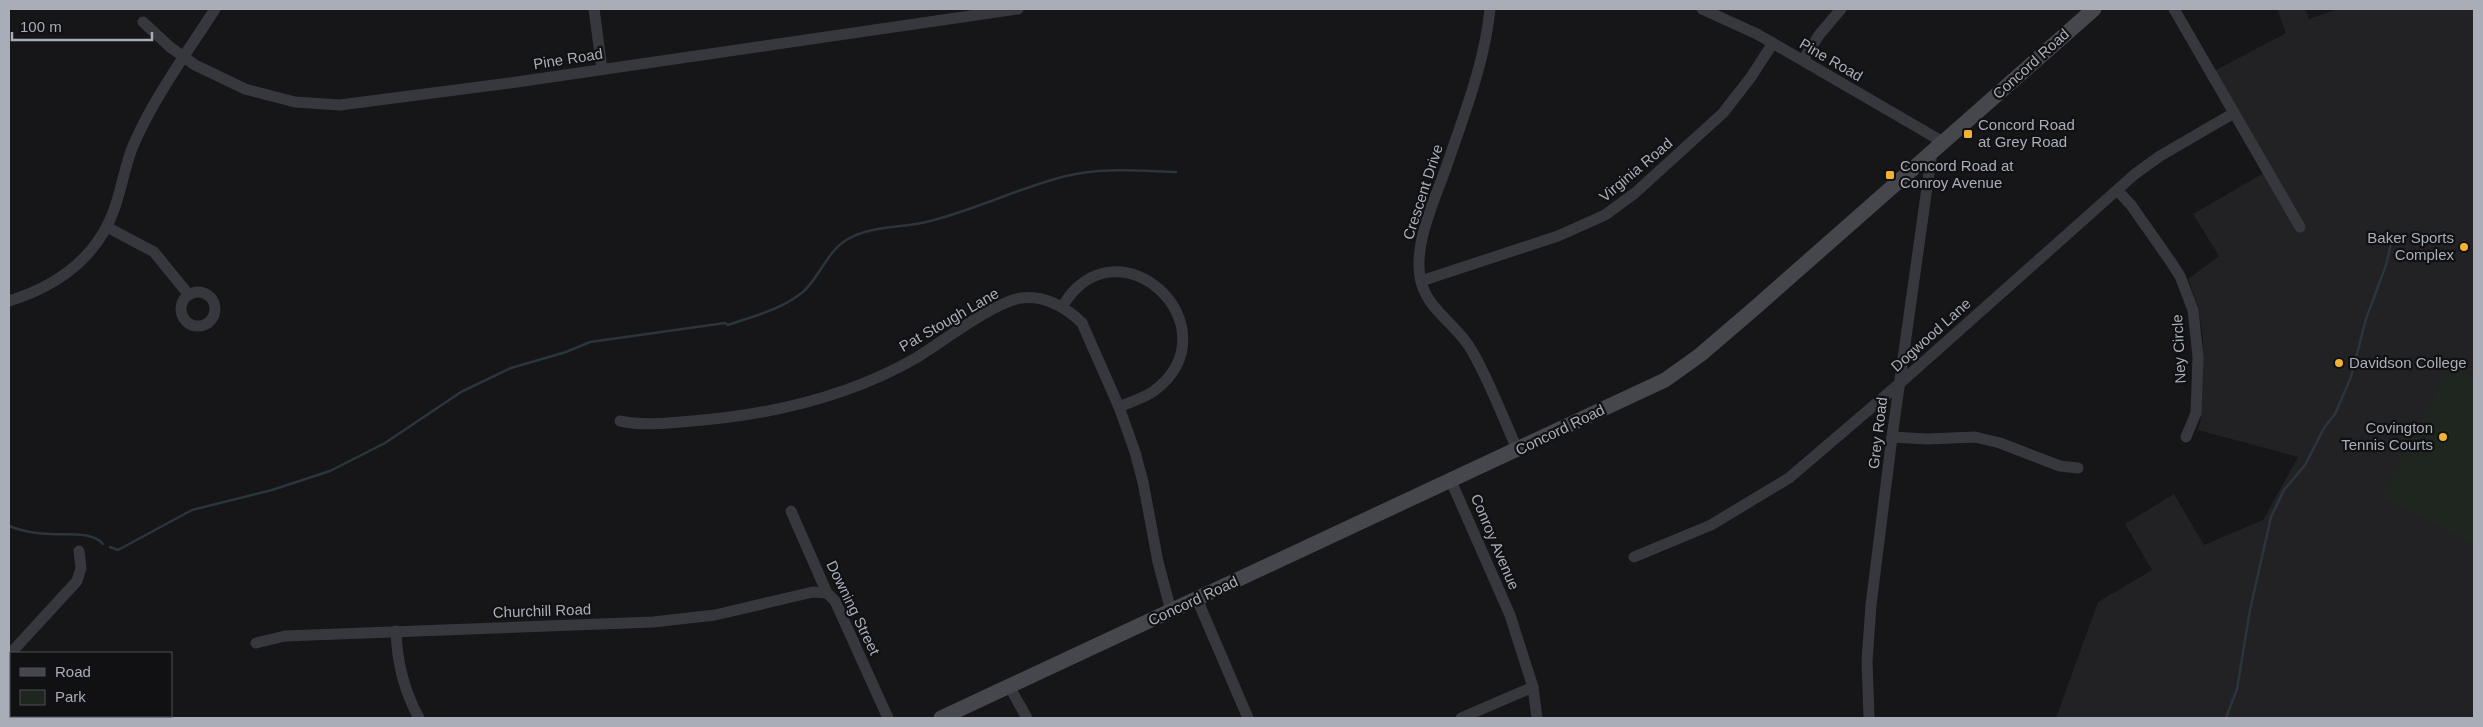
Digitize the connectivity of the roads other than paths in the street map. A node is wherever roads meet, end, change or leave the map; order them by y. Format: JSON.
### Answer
{"nodes":[{"id":1,"x":215,"y":9,"type":"edge"},
{"id":2,"x":594,"y":9,"type":"edge"},
{"id":3,"x":1018,"y":9,"type":"edge"},
{"id":4,"x":1490,"y":9,"type":"edge"},
{"id":5,"x":1702,"y":9,"type":"edge"},
{"id":6,"x":1841,"y":9,"type":"edge"},
{"id":7,"x":2094,"y":9,"type":"edge"},
{"id":8,"x":2174,"y":9,"type":"edge"},
{"id":9,"x":143,"y":22,"type":"dead end"},
{"id":10,"x":1773,"y":43,"type":"junction"},
{"id":11,"x":185,"y":58,"type":"junction"},
{"id":12,"x":1803,"y":60,"type":"junction"},
{"id":13,"x":602,"y":69,"type":"junction"},
{"id":14,"x":2234,"y":113,"type":"junction"},
{"id":15,"x":1943,"y":142,"type":"junction"},
{"id":16,"x":1932,"y":152,"type":"junction"},
{"id":17,"x":2117,"y":190,"type":"junction"},
{"id":18,"x":107,"y":227,"type":"junction"},
{"id":19,"x":2300,"y":227,"type":"dead end"},
{"id":20,"x":1421,"y":281,"type":"junction"},
{"id":21,"x":189,"y":295,"type":"dead end"},
{"id":22,"x":9,"y":301,"type":"edge"},
{"id":23,"x":1062,"y":307,"type":"junction"},
{"id":24,"x":1899,"y":384,"type":"junction"},
{"id":25,"x":1119,"y":406,"type":"junction"},
{"id":26,"x":620,"y":421,"type":"dead end"},
{"id":27,"x":1892,"y":437,"type":"junction"},
{"id":28,"x":2186,"y":437,"type":"dead end"},
{"id":29,"x":1518,"y":451,"type":"junction"},
{"id":30,"x":2078,"y":468,"type":"dead end"},
{"id":31,"x":1451,"y":481,"type":"junction"},
{"id":32,"x":791,"y":511,"type":"dead end"},
{"id":33,"x":80,"y":551,"type":"dead end"},
{"id":34,"x":1634,"y":557,"type":"dead end"},
{"id":35,"x":827,"y":593,"type":"junction"},
{"id":36,"x":1197,"y":599,"type":"junction"},
{"id":37,"x":1172,"y":611,"type":"junction"},
{"id":38,"x":396,"y":631,"type":"junction"},
{"id":39,"x":256,"y":642,"type":"dead end"},
{"id":40,"x":12,"y":652,"type":"edge"},
{"id":41,"x":1009,"y":686,"type":"junction"},
{"id":42,"x":1533,"y":687,"type":"junction"},
{"id":43,"x":419,"y":718,"type":"edge"},
{"id":44,"x":888,"y":718,"type":"edge"},
{"id":45,"x":941,"y":718,"type":"edge"},
{"id":46,"x":1027,"y":718,"type":"edge"},
{"id":47,"x":1248,"y":718,"type":"edge"},
{"id":48,"x":1460,"y":718,"type":"edge"},
{"id":49,"x":1537,"y":718,"type":"edge"},
{"id":50,"x":1869,"y":718,"type":"edge"}],
"edges":[{"from":1,"to":11,"type":"street"},
{"from":2,"to":13,"type":"street"},
{"from":3,"to":13,"type":"street","name":"Pine Road"},
{"from":4,"to":20,"type":"street","name":"Crescent Drive"},
{"from":5,"to":10,"type":"street","name":"Pine Road"},
{"from":6,"to":12,"type":"street"},
{"from":7,"to":15,"type":"main road","name":"Concord Road"},
{"from":8,"to":14,"type":"street"},
{"from":9,"to":11,"type":"street","name":"Pine Road"},
{"from":10,"to":12,"type":"street","name":"Pine Road"},
{"from":10,"to":20,"type":"street","name":"Virginia Road"},
{"from":11,"to":13,"type":"street","name":"Pine Road"},
{"from":11,"to":18,"type":"street"},
{"from":12,"to":15,"type":"street","name":"Pine Road"},
{"from":14,"to":17,"type":"street","name":"Dogwood Lane"},
{"from":14,"to":19,"type":"street"},
{"from":15,"to":16,"type":"main road","name":"Concord Road"},
{"from":16,"to":24,"type":"street","name":"Grey Road"},
{"from":16,"to":29,"type":"main road","name":"Concord Road"},
{"from":17,"to":24,"type":"street","name":"Dogwood Lane"},
{"from":17,"to":28,"type":"street","name":"Ney Circle"},
{"from":18,"to":21,"type":"street"},
{"from":18,"to":22,"type":"street"},
{"from":20,"to":29,"type":"street","name":"Crescent Drive"},
{"from":23,"to":25,"type":"street","name":"Pat Stough Lane"},
{"from":23,"to":25,"type":"street"},
{"from":23,"to":26,"type":"street","name":"Pat Stough Lane"},
{"from":24,"to":27,"type":"street","name":"Grey Road"},
{"from":24,"to":34,"type":"street","name":"Dogwood Lane"},
{"from":25,"to":37,"type":"street","name":"Pat Stough Lane"},
{"from":27,"to":30,"type":"street"},
{"from":27,"to":50,"type":"street","name":"Grey Road"},
{"from":29,"to":31,"type":"main road","name":"Concord Road"},
{"from":31,"to":36,"type":"main road","name":"Concord Road"},
{"from":31,"to":42,"type":"street","name":"Conroy Avenue"},
{"from":32,"to":35,"type":"street","name":"Downing Street"},
{"from":33,"to":40,"type":"street"},
{"from":35,"to":38,"type":"street","name":"Churchill Road"},
{"from":35,"to":44,"type":"street","name":"Downing Street"},
{"from":36,"to":37,"type":"main road","name":"Concord Road"},
{"from":36,"to":47,"type":"street"},
{"from":37,"to":41,"type":"main road","name":"Concord Road"},
{"from":38,"to":39,"type":"street","name":"Churchill Road"},
{"from":38,"to":43,"type":"street"},
{"from":41,"to":45,"type":"main road","name":"Concord Road"},
{"from":41,"to":46,"type":"street"},
{"from":42,"to":48,"type":"street"},
{"from":42,"to":49,"type":"street"}]}
